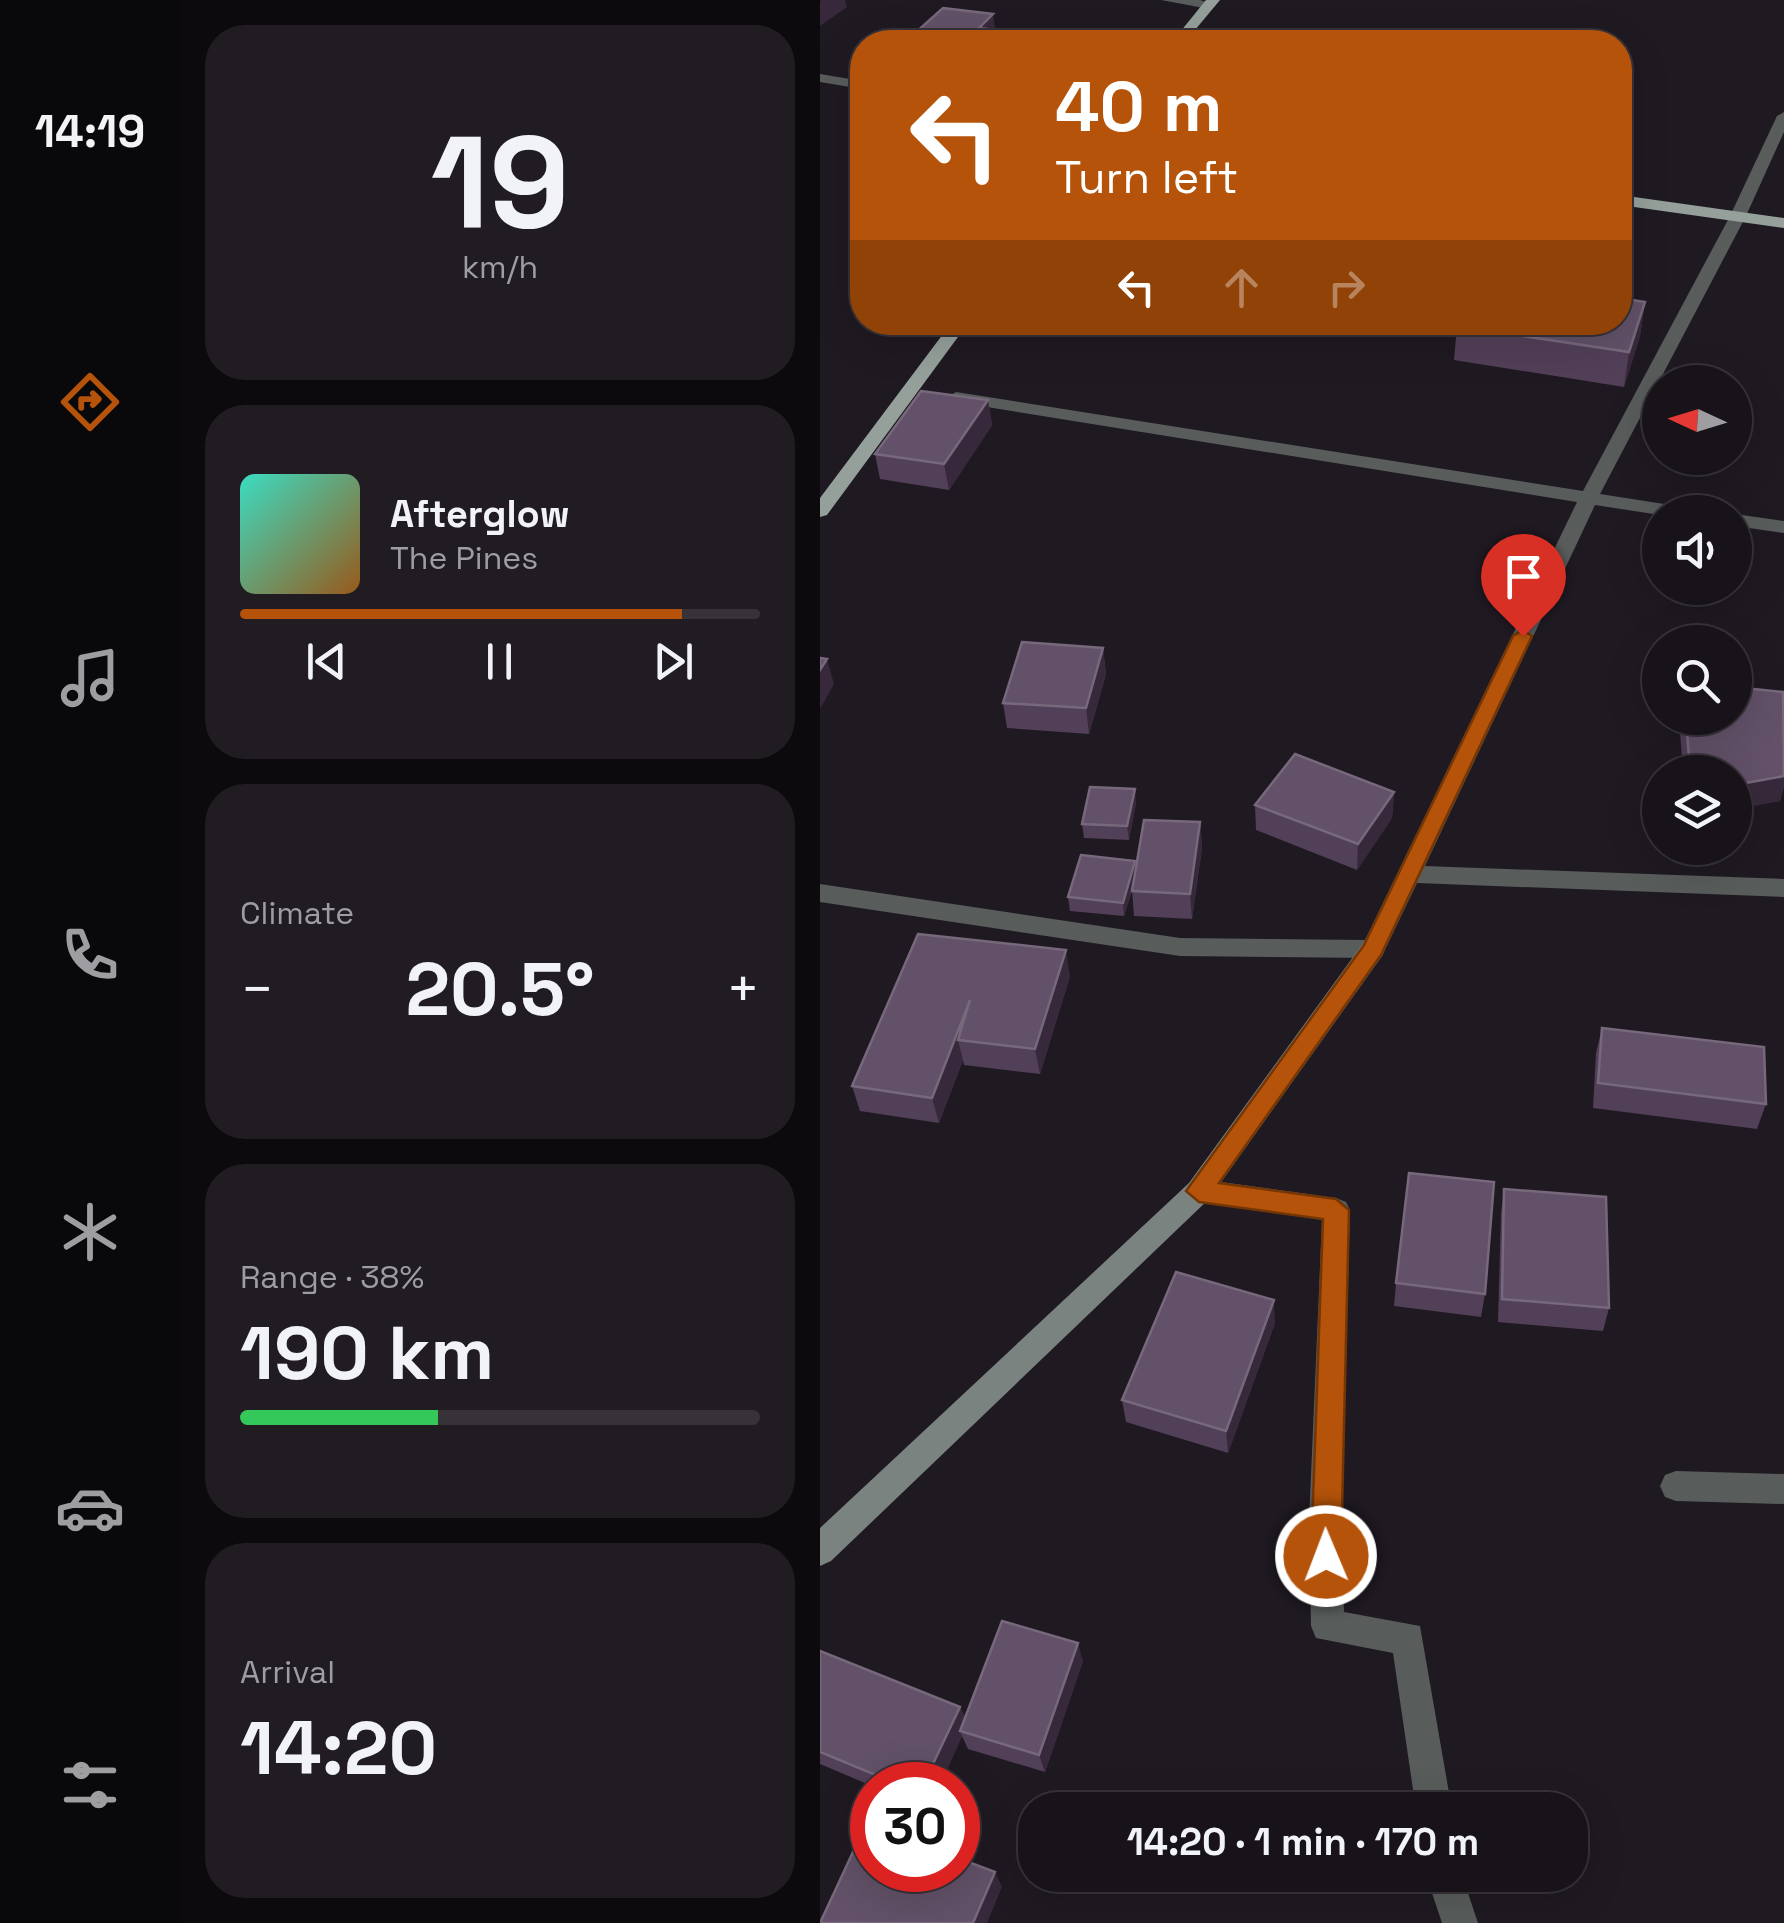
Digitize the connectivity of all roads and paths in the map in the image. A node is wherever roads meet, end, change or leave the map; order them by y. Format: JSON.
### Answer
{"nodes":[{"id":1,"x":1168,"y":0,"type":"edge"},
{"id":2,"x":1211,"y":3,"type":"edge"},
{"id":3,"x":1188,"y":30,"type":"edge"},
{"id":4,"x":820,"y":78,"type":"edge"},
{"id":5,"x":850,"y":84,"type":"edge"},
{"id":6,"x":1784,"y":116,"type":"edge"},
{"id":7,"x":1632,"y":202,"type":"edge"},
{"id":8,"x":1738,"y":216,"type":"junction"},
{"id":9,"x":1784,"y":222,"type":"edge"},
{"id":10,"x":950,"y":335,"type":"edge"},
{"id":11,"x":910,"y":390,"type":"junction"},
{"id":12,"x":1587,"y":501,"type":"junction"},
{"id":13,"x":1642,"y":508,"type":"edge"},
{"id":14,"x":820,"y":511,"type":"edge"},
{"id":15,"x":1752,"y":522,"type":"edge"},
{"id":16,"x":1784,"y":527,"type":"edge"},
{"id":17,"x":1410,"y":874,"type":"junction"},
{"id":18,"x":1784,"y":888,"type":"edge"},
{"id":19,"x":820,"y":893,"type":"edge"},
{"id":20,"x":1373,"y":949,"type":"junction"},
{"id":21,"x":1199,"y":1191,"type":"junction"},
{"id":22,"x":1676,"y":1486,"type":"dead end"},
{"id":23,"x":1784,"y":1489,"type":"edge"},
{"id":24,"x":820,"y":1550,"type":"edge"},
{"id":25,"x":1431,"y":1792,"type":"edge"},
{"id":26,"x":1450,"y":1892,"type":"edge"},
{"id":27,"x":1460,"y":1923,"type":"edge"}],
"edges":[{"from":1,"to":2,"type":"street"},
{"from":2,"to":3,"type":"main road"},
{"from":4,"to":5,"type":"street"},
{"from":6,"to":8,"type":"street"},
{"from":7,"to":8,"type":"main road"},
{"from":8,"to":9,"type":"main road"},
{"from":8,"to":12,"type":"street"},
{"from":10,"to":11,"type":"main road"},
{"from":11,"to":12,"type":"street"},
{"from":11,"to":14,"type":"main road"},
{"from":12,"to":13,"type":"street"},
{"from":12,"to":17,"type":"street"},
{"from":15,"to":16,"type":"street"},
{"from":17,"to":18,"type":"street"},
{"from":17,"to":20,"type":"street"},
{"from":19,"to":20,"type":"street"},
{"from":20,"to":21,"type":"street"},
{"from":21,"to":24,"type":"street"},
{"from":21,"to":25,"type":"street"},
{"from":22,"to":23,"type":"street"},
{"from":26,"to":27,"type":"street"}]}
